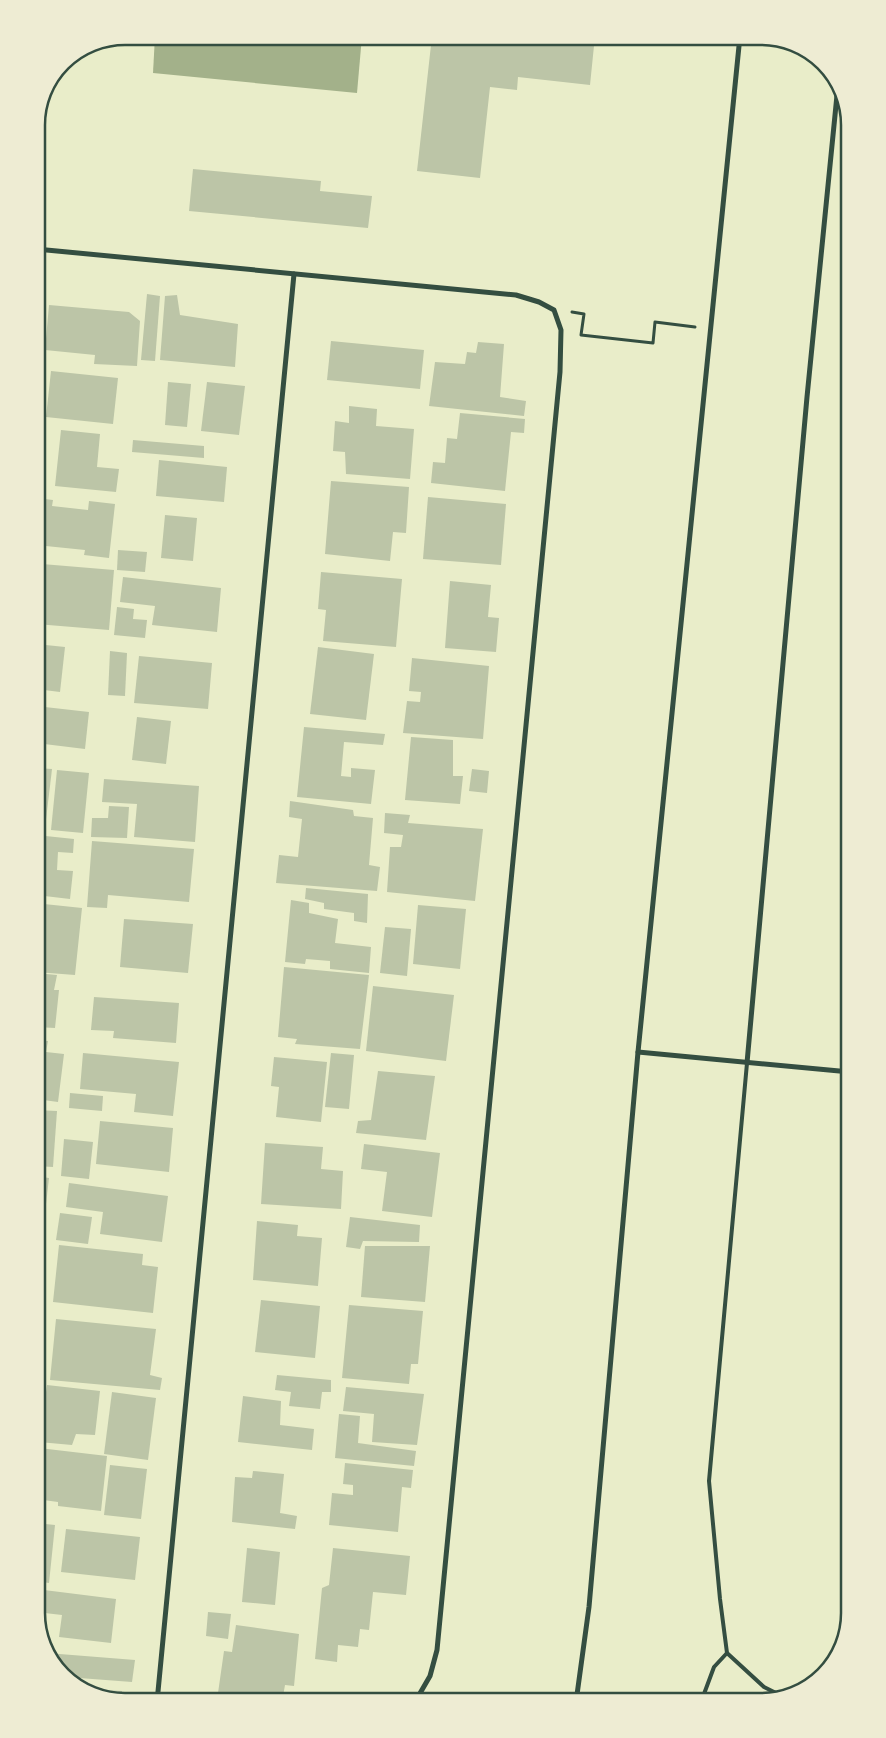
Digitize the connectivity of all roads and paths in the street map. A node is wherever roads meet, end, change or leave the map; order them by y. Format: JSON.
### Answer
{"nodes":[{"id":1,"x":739,"y":45,"type":"edge"},
{"id":2,"x":837,"y":100,"type":"edge"},
{"id":3,"x":45,"y":250,"type":"edge"},
{"id":4,"x":294,"y":274,"type":"junction"},
{"id":5,"x":584,"y":314,"type":"dead end"},
{"id":6,"x":711,"y":329,"type":"junction"},
{"id":7,"x":638,"y":1052,"type":"junction"},
{"id":8,"x":747,"y":1063,"type":"junction"},
{"id":9,"x":841,"y":1071,"type":"edge"},
{"id":10,"x":727,"y":1654,"type":"junction"},
{"id":11,"x":773,"y":1692,"type":"edge"},
{"id":12,"x":158,"y":1693,"type":"edge"},
{"id":13,"x":420,"y":1693,"type":"edge"},
{"id":14,"x":577,"y":1693,"type":"edge"},
{"id":15,"x":704,"y":1693,"type":"edge"}],
"edges":[{"from":1,"to":6,"type":"street"},
{"from":2,"to":8,"type":"street"},
{"from":3,"to":4,"type":"street"},
{"from":4,"to":12,"type":"street"},
{"from":4,"to":13,"type":"street"},
{"from":5,"to":6,"type":"path"},
{"from":6,"to":7,"type":"street"},
{"from":7,"to":8,"type":"street"},
{"from":7,"to":14,"type":"street"},
{"from":8,"to":9,"type":"street"},
{"from":8,"to":10,"type":"lane"},
{"from":10,"to":11,"type":"lane"},
{"from":10,"to":15,"type":"lane"}]}
